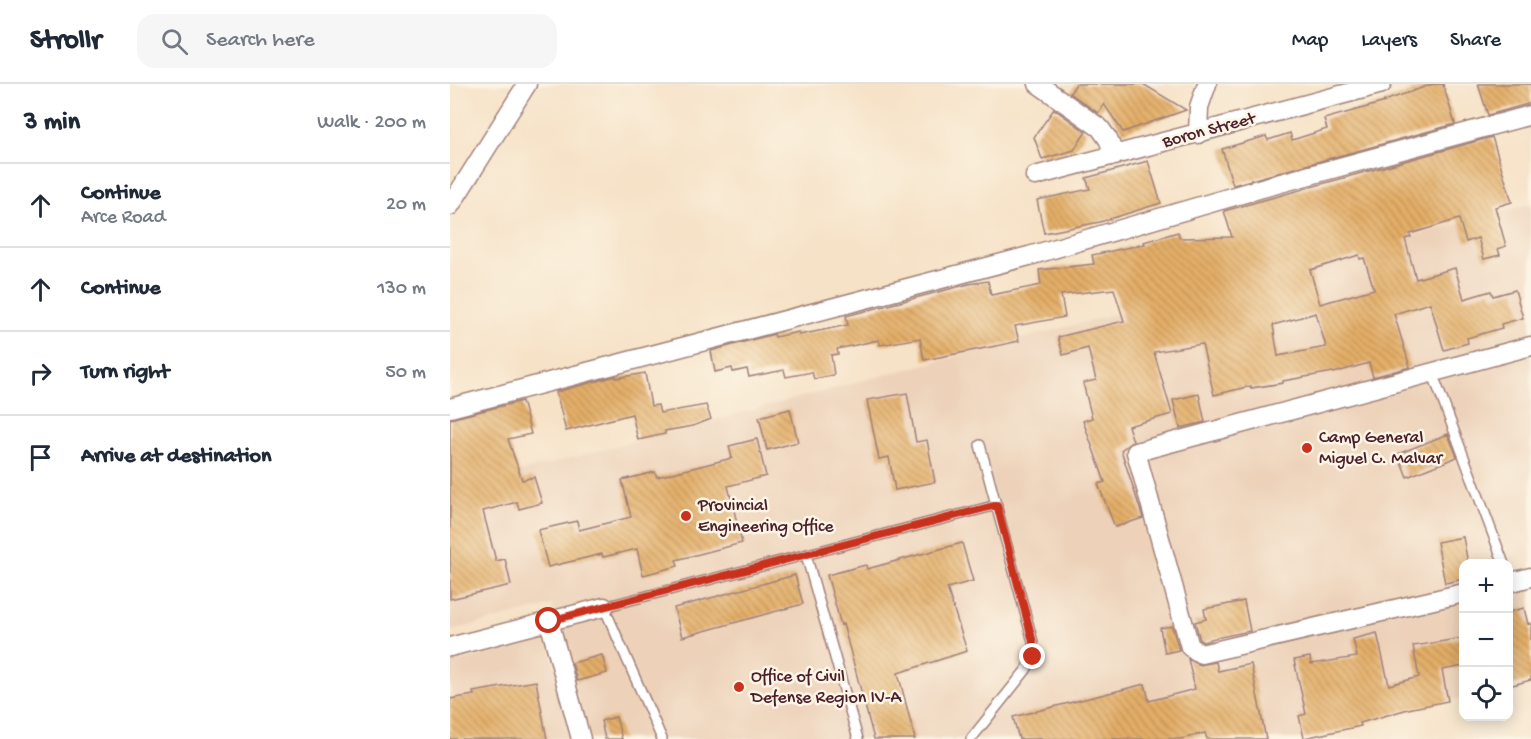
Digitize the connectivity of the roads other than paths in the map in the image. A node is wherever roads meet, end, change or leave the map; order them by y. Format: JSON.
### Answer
{"nodes":[{"id":1,"x":527,"y":84,"type":"edge"},
{"id":2,"x":1207,"y":84,"type":"edge"},
{"id":3,"x":1382,"y":84,"type":"edge"},
{"id":4,"x":1044,"y":86,"type":"edge"},
{"id":5,"x":1531,"y":115,"type":"edge"},
{"id":6,"x":1198,"y":134,"type":"junction"},
{"id":7,"x":1115,"y":156,"type":"junction"},
{"id":8,"x":1035,"y":176,"type":"dead end"},
{"id":9,"x":450,"y":206,"type":"edge"},
{"id":10,"x":1531,"y":346,"type":"edge"},
{"id":11,"x":1432,"y":372,"type":"junction"},
{"id":12,"x":450,"y":408,"type":"edge"},
{"id":13,"x":980,"y":445,"type":"dead end"},
{"id":14,"x":997,"y":505,"type":"junction"},
{"id":15,"x":806,"y":555,"type":"junction"},
{"id":16,"x":1502,"y":559,"type":"edge"},
{"id":17,"x":1531,"y":577,"type":"edge"},
{"id":18,"x":1513,"y":579,"type":"edge"},
{"id":19,"x":1459,"y":594,"type":"edge"},
{"id":20,"x":604,"y":607,"type":"junction"},
{"id":21,"x":549,"y":621,"type":"junction"},
{"id":22,"x":450,"y":647,"type":"edge"},
{"id":23,"x":581,"y":739,"type":"edge"},
{"id":24,"x":662,"y":739,"type":"edge"},
{"id":25,"x":858,"y":739,"type":"edge"},
{"id":26,"x":971,"y":739,"type":"edge"}],
"edges":[{"from":1,"to":9,"type":"street"},
{"from":2,"to":6,"type":"street"},
{"from":3,"to":6,"type":"street","name":"Boron Street"},
{"from":4,"to":7,"type":"street"},
{"from":5,"to":12,"type":"street"},
{"from":6,"to":7,"type":"street","name":"Boron Street"},
{"from":7,"to":8,"type":"street","name":"Boron Street"},
{"from":10,"to":11,"type":"street"},
{"from":11,"to":16,"type":"lane"},
{"from":11,"to":19,"type":"street"},
{"from":13,"to":14,"type":"lane"},
{"from":14,"to":15,"type":"lane"},
{"from":14,"to":26,"type":"lane"},
{"from":15,"to":20,"type":"lane"},
{"from":15,"to":25,"type":"lane"},
{"from":17,"to":18,"type":"street"},
{"from":20,"to":21,"type":"street"},
{"from":20,"to":24,"type":"lane"},
{"from":21,"to":22,"type":"street"},
{"from":21,"to":23,"type":"street"}]}
